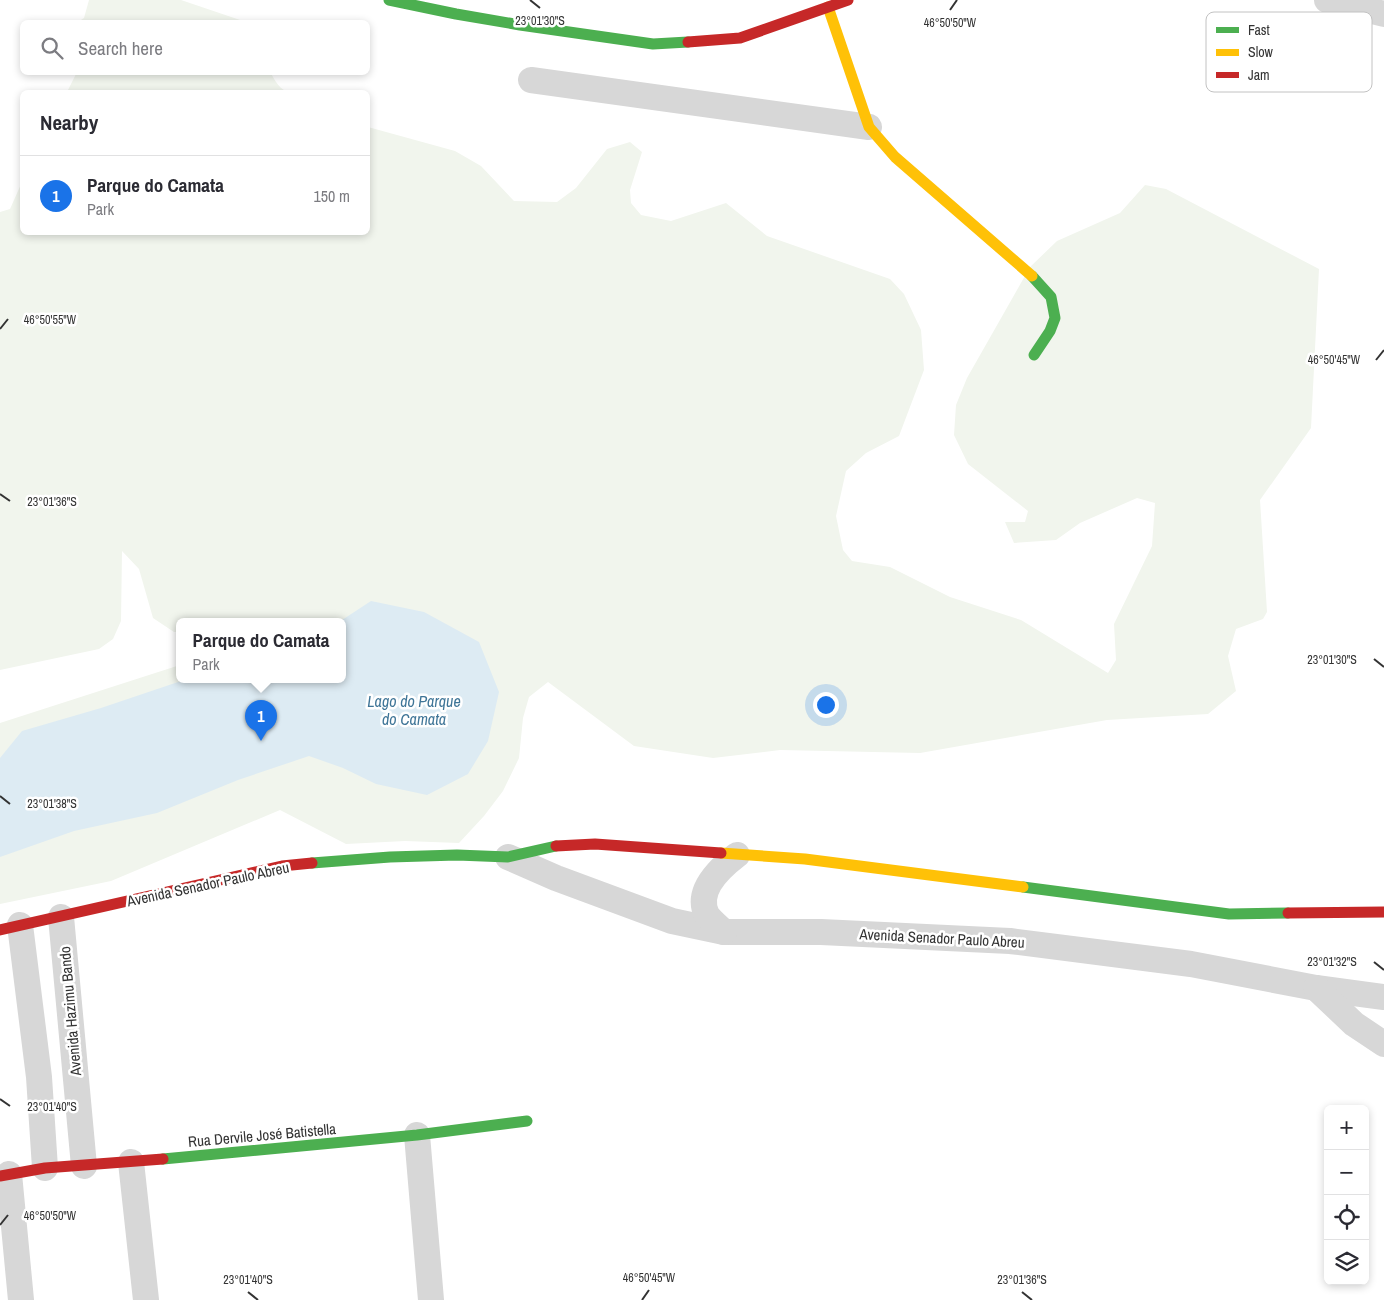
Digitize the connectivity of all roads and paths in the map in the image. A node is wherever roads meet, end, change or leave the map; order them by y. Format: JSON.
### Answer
{"nodes":[{"id":1,"x":388,"y":0,"type":"edge"},
{"id":2,"x":848,"y":0,"type":"edge"},
{"id":3,"x":1327,"y":0,"type":"edge"},
{"id":4,"x":828,"y":7,"type":"junction"},
{"id":5,"x":1384,"y":14,"type":"edge"},
{"id":6,"x":530,"y":80,"type":"dead end"},
{"id":7,"x":868,"y":127,"type":"junction"},
{"id":8,"x":1034,"y":355,"type":"dead end"},
{"id":9,"x":737,"y":855,"type":"junction"},
{"id":10,"x":508,"y":857,"type":"junction"},
{"id":11,"x":1384,"y":912,"type":"edge"},
{"id":12,"x":61,"y":917,"type":"junction"},
{"id":13,"x":10,"y":927,"type":"edge"},
{"id":14,"x":724,"y":932,"type":"junction"},
{"id":15,"x":1316,"y":988,"type":"junction"},
{"id":16,"x":1384,"y":998,"type":"edge"},
{"id":17,"x":1384,"y":1044,"type":"edge"},
{"id":18,"x":527,"y":1121,"type":"dead end"},
{"id":19,"x":417,"y":1135,"type":"junction"},
{"id":20,"x":131,"y":1162,"type":"junction"},
{"id":21,"x":84,"y":1166,"type":"junction"},
{"id":22,"x":45,"y":1168,"type":"junction"},
{"id":23,"x":4,"y":1175,"type":"edge"},
{"id":24,"x":21,"y":1300,"type":"edge"},
{"id":25,"x":146,"y":1300,"type":"edge"},
{"id":26,"x":431,"y":1300,"type":"edge"}],
"edges":[{"from":1,"to":4,"type":"street"},
{"from":2,"to":4,"type":"street"},
{"from":3,"to":5,"type":"street"},
{"from":4,"to":7,"type":"street"},
{"from":6,"to":7,"type":"street"},
{"from":7,"to":8,"type":"street"},
{"from":9,"to":10,"type":"street","name":"Avenida Senador Paulo Abreu"},
{"from":9,"to":11,"type":"street","name":"Avenida Senador Paulo Abreu"},
{"from":9,"to":14,"type":"street"},
{"from":10,"to":12,"type":"street","name":"Avenida Senador Paulo Abreu"},
{"from":10,"to":14,"type":"street","name":"Avenida Senador Paulo Abreu"},
{"from":12,"to":13,"type":"street","name":"Avenida Senador Paulo Abreu"},
{"from":12,"to":21,"type":"street","name":"Avenida Hazimu Bando"},
{"from":13,"to":22,"type":"street"},
{"from":14,"to":15,"type":"street","name":"Avenida Senador Paulo Abreu"},
{"from":15,"to":16,"type":"street","name":"Avenida Senador Paulo Abreu"},
{"from":15,"to":17,"type":"street"},
{"from":18,"to":19,"type":"street","name":"Rua Dervile José Batistella"},
{"from":19,"to":20,"type":"street","name":"Rua Dervile José Batistella"},
{"from":19,"to":26,"type":"street"},
{"from":20,"to":21,"type":"street","name":"Rua Dervile José Batistella"},
{"from":20,"to":25,"type":"street"},
{"from":21,"to":22,"type":"street","name":"Rua Dervile José Batistella"},
{"from":22,"to":23,"type":"street","name":"Rua Dervile José Batistella"},
{"from":23,"to":24,"type":"street"}]}
